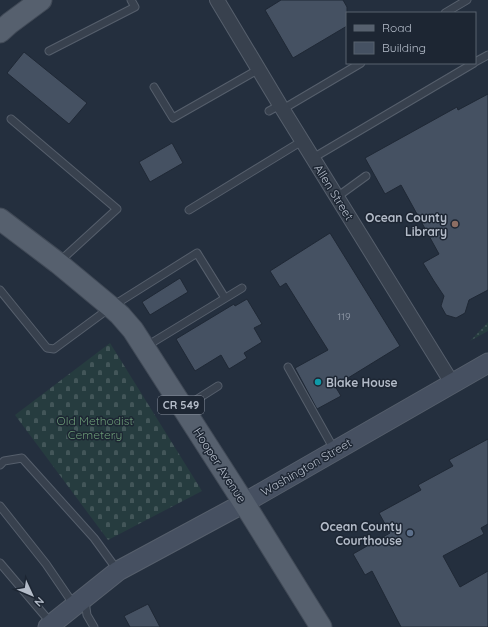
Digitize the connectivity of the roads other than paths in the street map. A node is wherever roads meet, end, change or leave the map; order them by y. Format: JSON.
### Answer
{"nodes":[{"id":1,"x":40,"y":0,"type":"edge"},
{"id":2,"x":131,"y":0,"type":"edge"},
{"id":3,"x":217,"y":0,"type":"edge"},
{"id":4,"x":467,"y":0,"type":"edge"},
{"id":5,"x":447,"y":12,"type":"edge"},
{"id":6,"x":0,"y":32,"type":"edge"},
{"id":7,"x":49,"y":51,"type":"dead end"},
{"id":8,"x":488,"y":55,"type":"edge"},
{"id":9,"x":476,"y":62,"type":"edge"},
{"id":10,"x":358,"y":64,"type":"edge"},
{"id":11,"x":472,"y":64,"type":"edge"},
{"id":12,"x":259,"y":70,"type":"junction"},
{"id":13,"x":154,"y":87,"type":"dead end"},
{"id":14,"x":277,"y":108,"type":"junction"},
{"id":15,"x":11,"y":119,"type":"dead end"},
{"id":16,"x":302,"y":141,"type":"junction"},
{"id":17,"x":313,"y":158,"type":"junction"},
{"id":18,"x":366,"y":176,"type":"dead end"},
{"id":19,"x":337,"y":197,"type":"junction"},
{"id":20,"x":189,"y":210,"type":"dead end"},
{"id":21,"x":4,"y":225,"type":"edge"},
{"id":22,"x":58,"y":263,"type":"junction"},
{"id":23,"x":242,"y":288,"type":"dead end"},
{"id":24,"x":0,"y":290,"type":"edge"},
{"id":25,"x":225,"y":298,"type":"junction"},
{"id":26,"x":111,"y":307,"type":"junction"},
{"id":27,"x":144,"y":347,"type":"junction"},
{"id":28,"x":488,"y":363,"type":"edge"},
{"id":29,"x":288,"y":367,"type":"dead end"},
{"id":30,"x":452,"y":383,"type":"junction"},
{"id":31,"x":218,"y":386,"type":"dead end"},
{"id":32,"x":183,"y":408,"type":"junction"},
{"id":33,"x":334,"y":451,"type":"junction"},
{"id":34,"x":0,"y":465,"type":"edge"},
{"id":35,"x":244,"y":503,"type":"junction"},
{"id":36,"x":0,"y":506,"type":"edge"},
{"id":37,"x":0,"y":563,"type":"edge"},
{"id":38,"x":118,"y":571,"type":"junction"},
{"id":39,"x":80,"y":601,"type":"junction"},
{"id":40,"x":50,"y":625,"type":"edge"},
{"id":41,"x":94,"y":627,"type":"edge"},
{"id":42,"x":321,"y":627,"type":"edge"}],
"edges":[{"from":1,"to":6,"type":"main road"},
{"from":2,"to":7,"type":"lane"},
{"from":3,"to":12,"type":"street","name":"Allen Street"},
{"from":4,"to":5,"type":"lane"},
{"from":8,"to":9,"type":"lane"},
{"from":10,"to":14,"type":"lane"},
{"from":11,"to":17,"type":"lane"},
{"from":12,"to":13,"type":"lane"},
{"from":12,"to":14,"type":"street","name":"Allen Street"},
{"from":14,"to":16,"type":"street","name":"Allen Street"},
{"from":15,"to":22,"type":"lane"},
{"from":16,"to":17,"type":"street","name":"Allen Street"},
{"from":16,"to":20,"type":"lane"},
{"from":17,"to":19,"type":"street","name":"Allen Street"},
{"from":18,"to":19,"type":"lane"},
{"from":19,"to":30,"type":"street","name":"Allen Street"},
{"from":21,"to":22,"type":"main road","name":"Hooper Avenue","number":"CR 549"},
{"from":22,"to":26,"type":"main road","name":"Hooper Avenue","number":"CR 549"},
{"from":23,"to":25,"type":"lane"},
{"from":24,"to":26,"type":"lane"},
{"from":25,"to":26,"type":"lane"},
{"from":25,"to":27,"type":"lane"},
{"from":26,"to":27,"type":"main road","name":"Hooper Avenue","number":"CR 549"},
{"from":27,"to":32,"type":"main road","name":"Hooper Avenue","number":"CR 549"},
{"from":28,"to":30,"type":"main road","name":"Washington Street"},
{"from":29,"to":33,"type":"lane"},
{"from":30,"to":33,"type":"main road","name":"Washington Street"},
{"from":31,"to":32,"type":"lane"},
{"from":32,"to":35,"type":"main road","name":"Hooper Avenue","number":"CR 549"},
{"from":33,"to":35,"type":"main road","name":"Washington Street"},
{"from":34,"to":38,"type":"lane"},
{"from":35,"to":38,"type":"main road","name":"Washington Street"},
{"from":35,"to":42,"type":"main road","name":"Hooper Avenue","number":"CR 549"},
{"from":36,"to":39,"type":"lane"},
{"from":37,"to":40,"type":"lane"},
{"from":38,"to":39,"type":"main road","name":"Washington Street"},
{"from":39,"to":40,"type":"main road","name":"Washington Street"},
{"from":39,"to":41,"type":"lane"}]}
